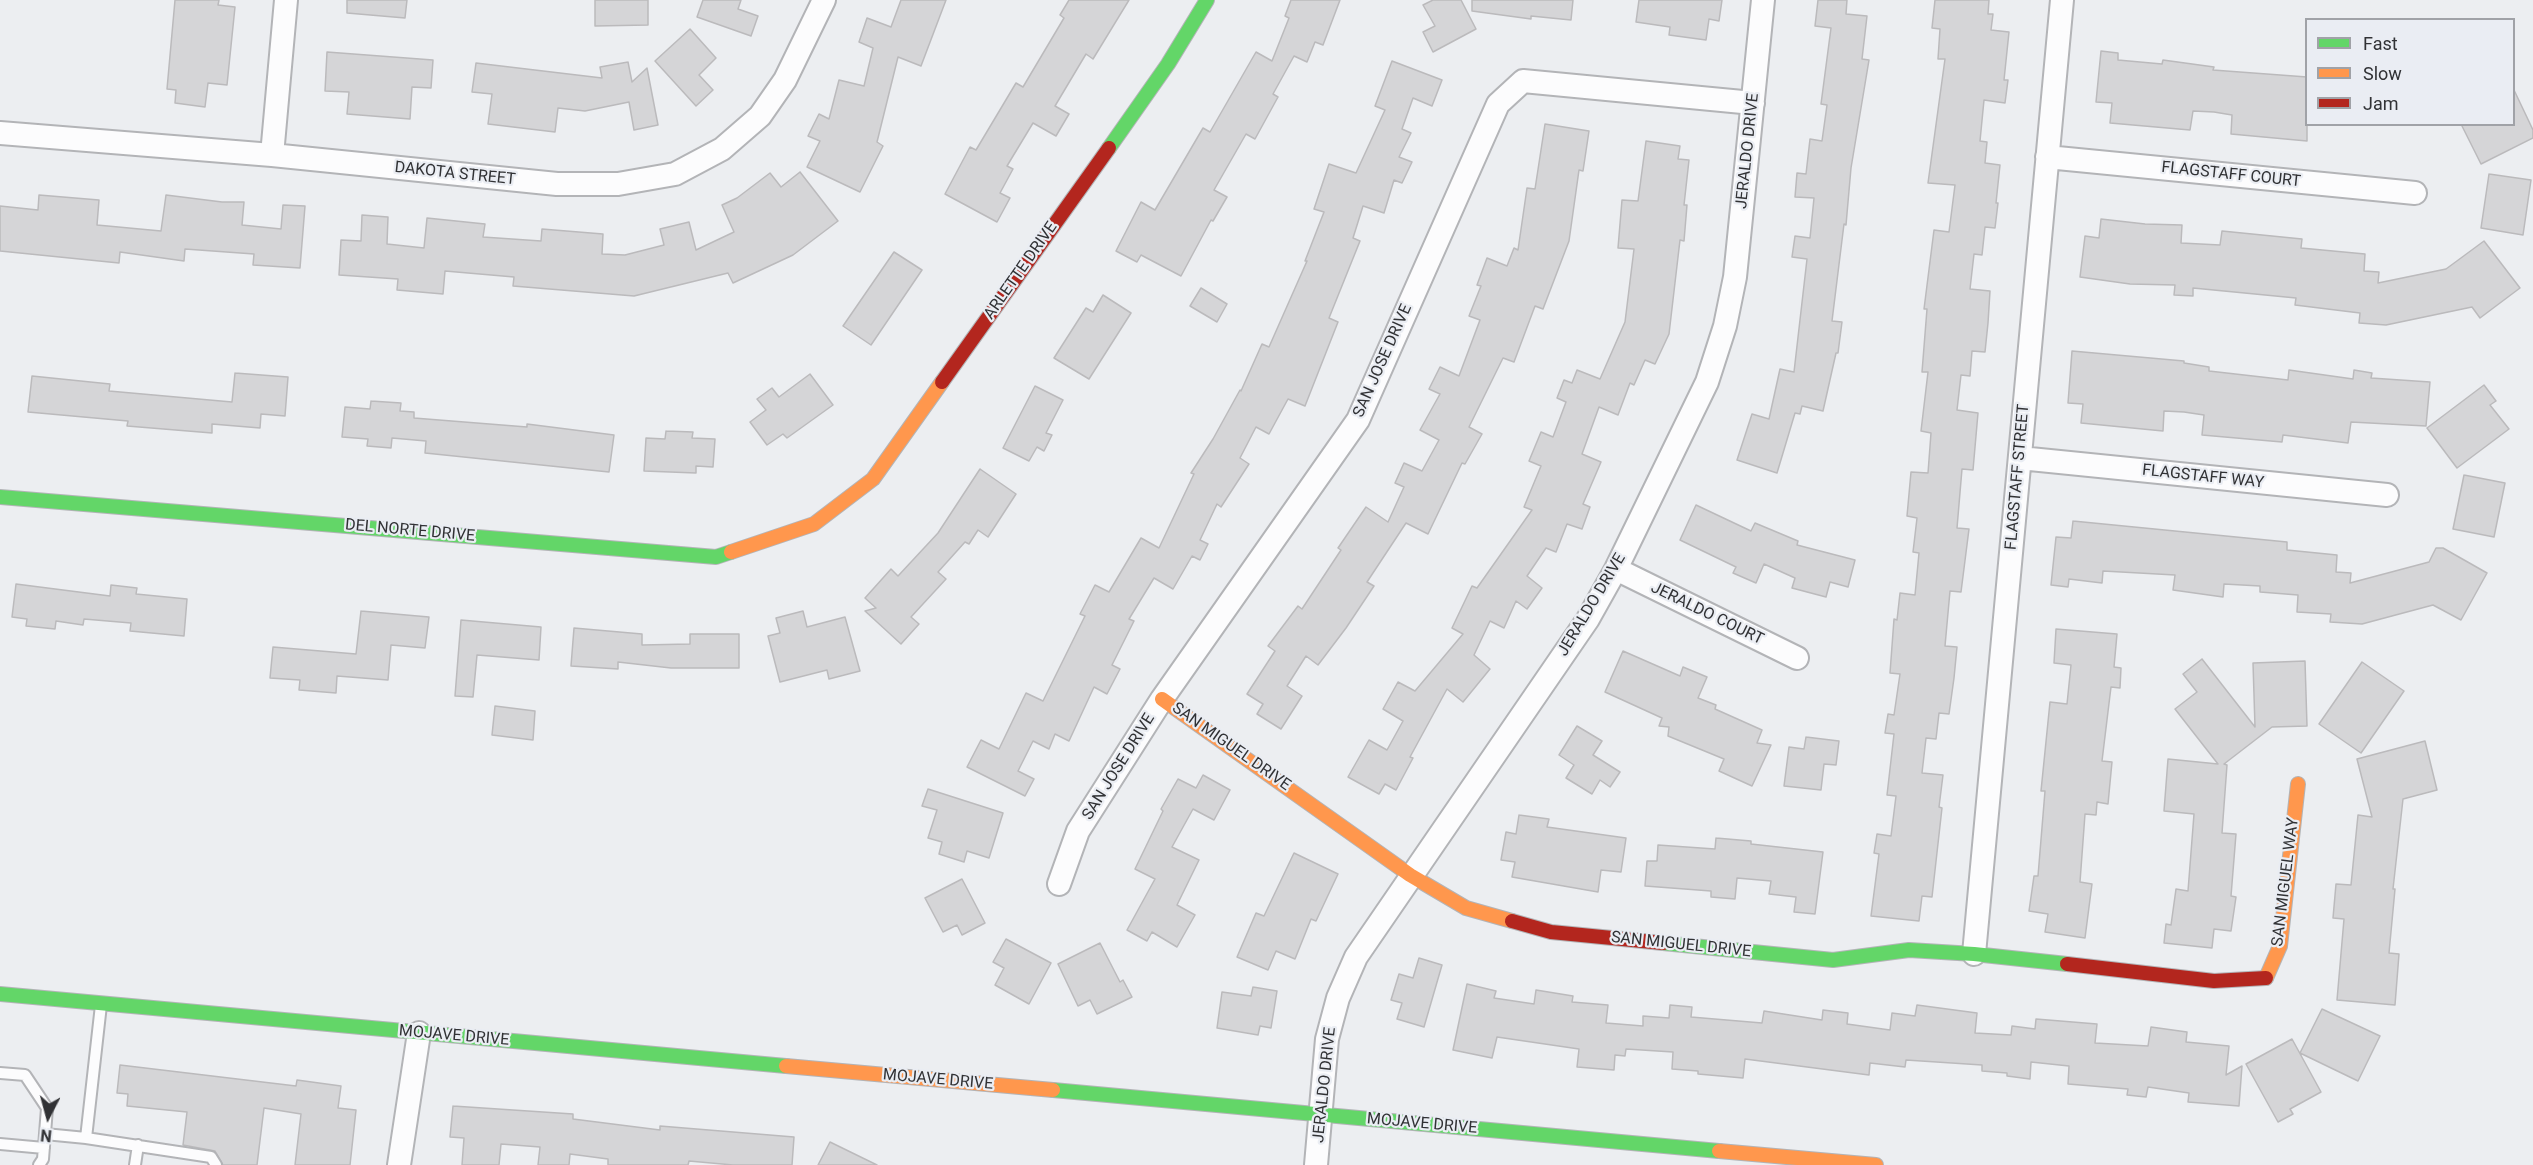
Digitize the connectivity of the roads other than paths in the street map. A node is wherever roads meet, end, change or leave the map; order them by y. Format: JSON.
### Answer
{"nodes":[{"id":1,"x":286,"y":0,"type":"edge"},
{"id":2,"x":824,"y":0,"type":"edge"},
{"id":3,"x":1208,"y":0,"type":"edge"},
{"id":4,"x":1762,"y":0,"type":"edge"},
{"id":5,"x":2062,"y":0,"type":"edge"},
{"id":6,"x":1753,"y":103,"type":"junction"},
{"id":7,"x":0,"y":133,"type":"edge"},
{"id":8,"x":272,"y":155,"type":"junction"},
{"id":9,"x":2047,"y":157,"type":"junction"},
{"id":10,"x":2415,"y":193,"type":"dead end"},
{"id":11,"x":2019,"y":458,"type":"junction"},
{"id":12,"x":2386,"y":495,"type":"dead end"},
{"id":13,"x":0,"y":497,"type":"edge"},
{"id":14,"x":814,"y":524,"type":"joint"},
{"id":15,"x":1617,"y":569,"type":"junction"},
{"id":16,"x":1797,"y":658,"type":"dead end"},
{"id":17,"x":1162,"y":699,"type":"junction"},
{"id":18,"x":2298,"y":784,"type":"dead end"},
{"id":19,"x":1410,"y":875,"type":"junction"},
{"id":20,"x":1059,"y":884,"type":"dead end"},
{"id":21,"x":1974,"y":954,"type":"junction"},
{"id":22,"x":2266,"y":978,"type":"joint"},
{"id":23,"x":0,"y":994,"type":"edge"},
{"id":24,"x":102,"y":1004,"type":"junction"},
{"id":25,"x":419,"y":1033,"type":"junction"},
{"id":26,"x":0,"y":1073,"type":"edge"},
{"id":27,"x":1320,"y":1115,"type":"junction"},
{"id":28,"x":45,"y":1134,"type":"junction"},
{"id":29,"x":86,"y":1138,"type":"junction"},
{"id":30,"x":0,"y":1144,"type":"edge"},
{"id":31,"x":138,"y":1145,"type":"junction"},
{"id":32,"x":44,"y":1148,"type":"junction"},
{"id":33,"x":39,"y":1165,"type":"edge"},
{"id":34,"x":135,"y":1165,"type":"edge"},
{"id":35,"x":216,"y":1165,"type":"edge"},
{"id":36,"x":399,"y":1165,"type":"edge"},
{"id":37,"x":1316,"y":1165,"type":"edge"},
{"id":38,"x":1876,"y":1165,"type":"edge"}],
"edges":[{"from":1,"to":8,"type":"street"},
{"from":2,"to":8,"type":"street","name":"DAKOTA STREET"},
{"from":3,"to":14,"type":"street","name":"ARLETTE DRIVE"},
{"from":4,"to":6,"type":"street","name":"JERALDO DRIVE"},
{"from":5,"to":9,"type":"street","name":"FLAGSTAFF STREET"},
{"from":6,"to":15,"type":"street","name":"JERALDO DRIVE"},
{"from":6,"to":17,"type":"street","name":"SAN JOSE DRIVE"},
{"from":7,"to":8,"type":"street","name":"DAKOTA STREET"},
{"from":9,"to":10,"type":"street","name":"FLAGSTAFF COURT"},
{"from":9,"to":11,"type":"street","name":"FLAGSTAFF STREET"},
{"from":11,"to":12,"type":"street","name":"FLAGSTAFF WAY"},
{"from":11,"to":21,"type":"street","name":"FLAGSTAFF STREET"},
{"from":13,"to":14,"type":"street","name":"DEL NORTE DRIVE"},
{"from":15,"to":16,"type":"street","name":"JERALDO COURT"},
{"from":15,"to":19,"type":"street","name":"JERALDO DRIVE"},
{"from":17,"to":19,"type":"street","name":"SAN MIGUEL DRIVE"},
{"from":17,"to":20,"type":"street","name":"SAN JOSE DRIVE"},
{"from":18,"to":22,"type":"street","name":"SAN MIGUEL WAY"},
{"from":19,"to":21,"type":"street","name":"SAN MIGUEL DRIVE"},
{"from":19,"to":27,"type":"street","name":"JERALDO DRIVE"},
{"from":21,"to":22,"type":"street","name":"SAN MIGUEL DRIVE"},
{"from":23,"to":24,"type":"street","name":"MOJAVE DRIVE"},
{"from":24,"to":25,"type":"street","name":"MOJAVE DRIVE"},
{"from":24,"to":29,"type":"lane"},
{"from":25,"to":27,"type":"street","name":"MOJAVE DRIVE"},
{"from":25,"to":36,"type":"street"},
{"from":26,"to":28,"type":"lane"},
{"from":27,"to":37,"type":"street","name":"JERALDO DRIVE"},
{"from":27,"to":38,"type":"street","name":"MOJAVE DRIVE"},
{"from":28,"to":29,"type":"lane"},
{"from":28,"to":32,"type":"lane"},
{"from":29,"to":31,"type":"lane"},
{"from":30,"to":32,"type":"lane"},
{"from":31,"to":34,"type":"lane"},
{"from":31,"to":35,"type":"lane"},
{"from":32,"to":33,"type":"lane"}]}
